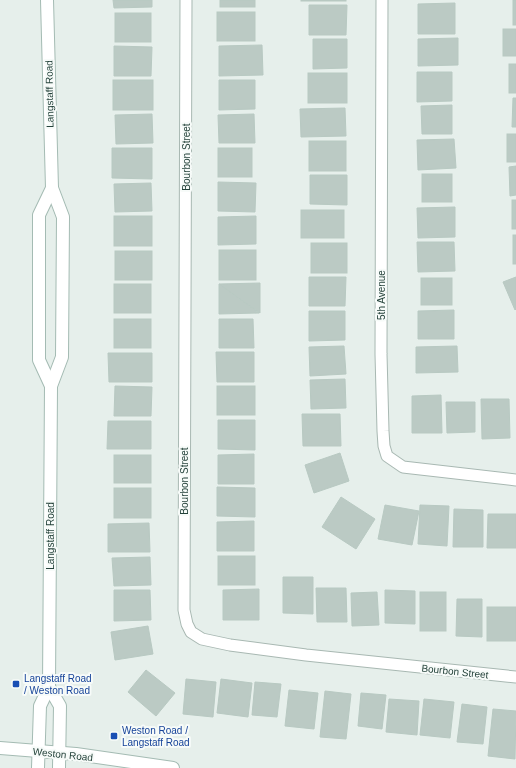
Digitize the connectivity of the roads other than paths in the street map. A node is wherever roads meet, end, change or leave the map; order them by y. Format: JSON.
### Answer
{"nodes":[{"id":1,"x":47,"y":0,"type":"edge"},
{"id":2,"x":186,"y":0,"type":"edge"},
{"id":3,"x":382,"y":0,"type":"edge"},
{"id":4,"x":52,"y":188,"type":"junction"},
{"id":5,"x":51,"y":386,"type":"junction"},
{"id":6,"x":516,"y":480,"type":"edge"},
{"id":7,"x":516,"y":677,"type":"edge"},
{"id":8,"x":50,"y":687,"type":"junction"},
{"id":9,"x":0,"y":748,"type":"edge"},
{"id":10,"x":38,"y":751,"type":"junction"},
{"id":11,"x":59,"y":753,"type":"junction"},
{"id":12,"x":38,"y":768,"type":"edge"},
{"id":13,"x":59,"y":768,"type":"edge"},
{"id":14,"x":173,"y":768,"type":"edge"}],
"edges":[{"from":1,"to":4,"type":"main road","name":"Langstaff Road"},
{"from":2,"to":7,"type":"street","name":"Bourbon Street"},
{"from":3,"to":6,"type":"street","name":"5th Avenue"},
{"from":4,"to":5,"type":"main road","name":"Langstaff Road"},
{"from":4,"to":5,"type":"main road","name":"Langstaff Road"},
{"from":5,"to":8,"type":"main road","name":"Langstaff Road"},
{"from":8,"to":10,"type":"main road","name":"Langstaff Road"},
{"from":8,"to":11,"type":"main road","name":"Langstaff Road"},
{"from":9,"to":10,"type":"main road","name":"Weston Road"},
{"from":10,"to":11,"type":"main road","name":"Weston Road"},
{"from":10,"to":12,"type":"main road","name":"Langstaff Road"},
{"from":11,"to":13,"type":"main road","name":"Langstaff Road"},
{"from":11,"to":14,"type":"main road","name":"Weston Road"}]}
